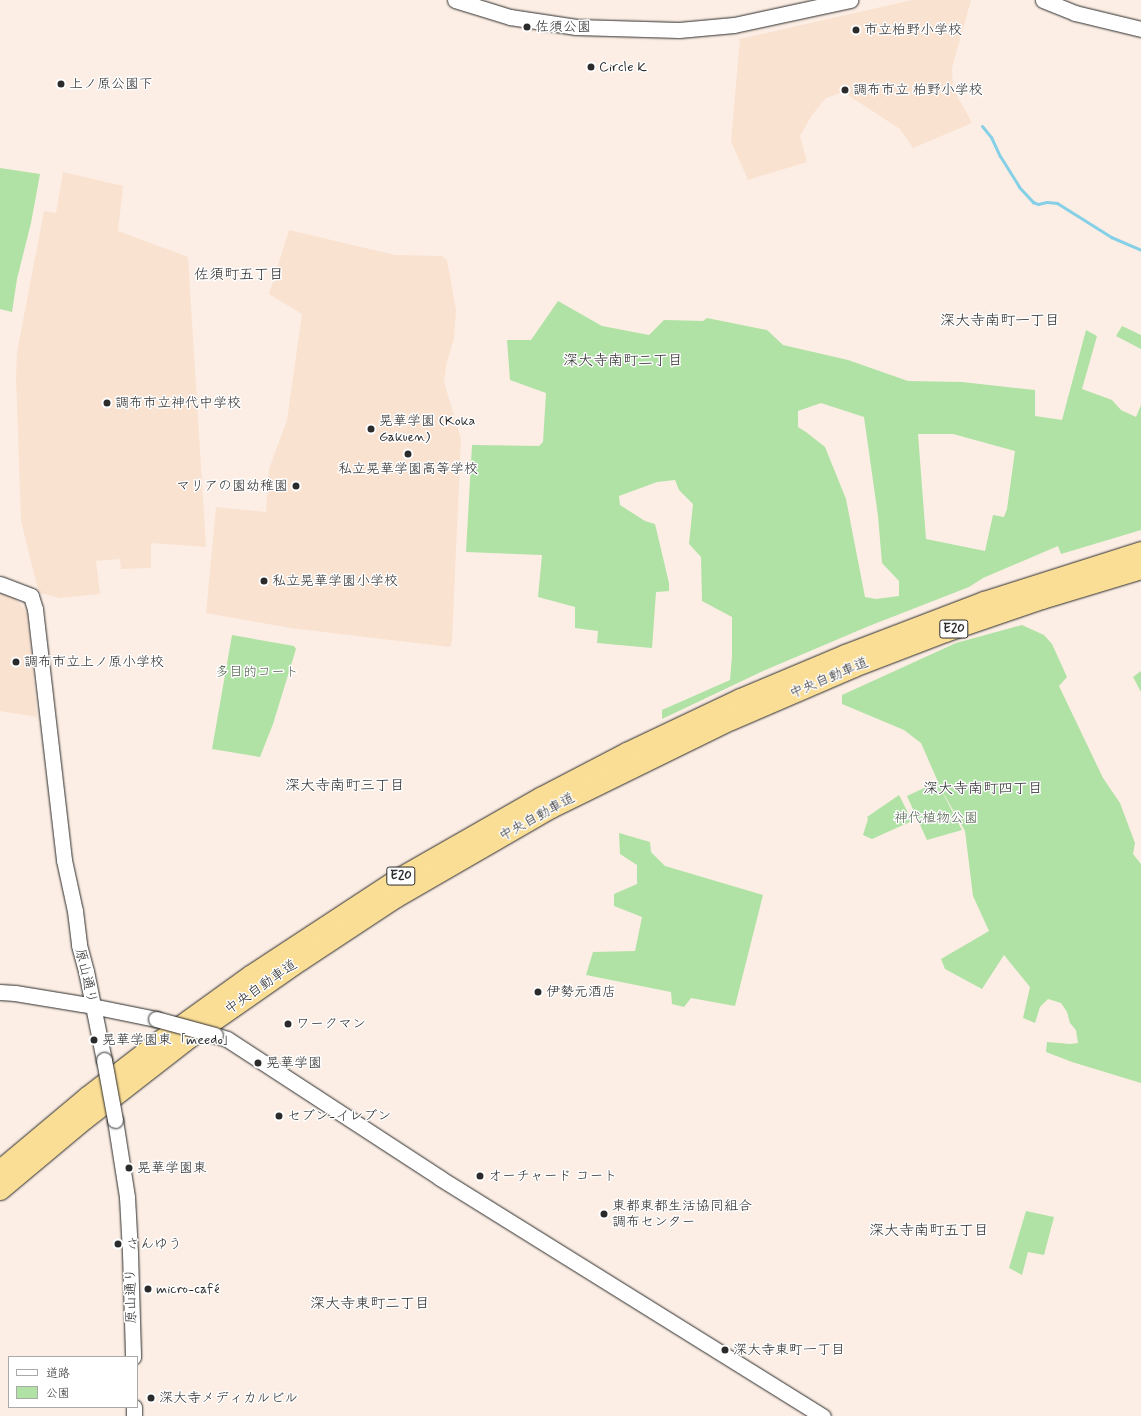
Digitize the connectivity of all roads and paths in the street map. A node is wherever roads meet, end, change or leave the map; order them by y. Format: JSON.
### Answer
{"nodes":[{"id":1,"x":455,"y":0,"type":"edge"},
{"id":2,"x":850,"y":0,"type":"edge"},
{"id":3,"x":1043,"y":0,"type":"edge"},
{"id":4,"x":1141,"y":29,"type":"edge"},
{"id":5,"x":1141,"y":551,"type":"edge"},
{"id":6,"x":1141,"y":569,"type":"edge"},
{"id":7,"x":0,"y":584,"type":"edge"},
{"id":8,"x":0,"y":992,"type":"edge"},
{"id":9,"x":93,"y":1007,"type":"junction"},
{"id":10,"x":0,"y":1169,"type":"edge"},
{"id":11,"x":0,"y":1190,"type":"edge"},
{"id":12,"x":132,"y":1356,"type":"edge"},
{"id":13,"x":823,"y":1416,"type":"edge"}],
"edges":[{"from":1,"to":2,"type":"street"},
{"from":3,"to":4,"type":"street"},
{"from":5,"to":10,"type":"highway","name":"中央自動車道","number":"E20"},
{"from":6,"to":11,"type":"highway","name":"中央自動車道","number":"E20"},
{"from":7,"to":9,"type":"street","name":"原山通り"},
{"from":8,"to":9,"type":"street"},
{"from":9,"to":12,"type":"street","name":"原山通り","bridge":true},
{"from":9,"to":13,"type":"street","bridge":true}]}
